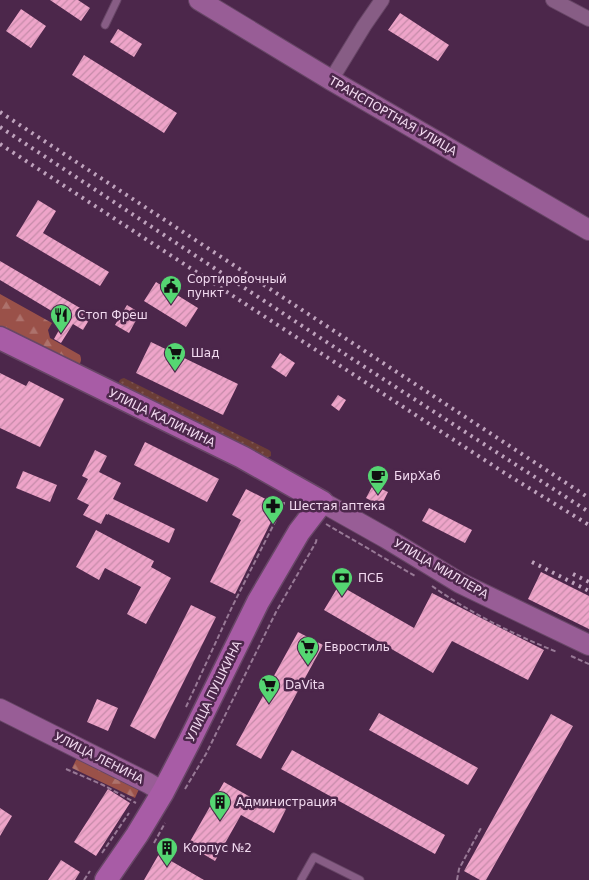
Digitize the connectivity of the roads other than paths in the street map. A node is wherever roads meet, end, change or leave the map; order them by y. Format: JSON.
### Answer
{"nodes":[{"id":1,"x":117,"y":0,"type":"edge"},
{"id":2,"x":199,"y":0,"type":"edge"},
{"id":3,"x":382,"y":0,"type":"edge"},
{"id":4,"x":553,"y":0,"type":"edge"},
{"id":5,"x":589,"y":19,"type":"edge"},
{"id":6,"x":105,"y":25,"type":"dead end"},
{"id":7,"x":331,"y":80,"type":"junction"},
{"id":8,"x":589,"y":230,"type":"edge"},
{"id":9,"x":0,"y":338,"type":"edge"},
{"id":10,"x":322,"y":502,"type":"junction"},
{"id":11,"x":589,"y":644,"type":"edge"},
{"id":12,"x":0,"y":709,"type":"edge"},
{"id":13,"x":172,"y":793,"type":"junction"},
{"id":14,"x":100,"y":872,"type":"edge"},
{"id":15,"x":301,"y":880,"type":"edge"},
{"id":16,"x":360,"y":880,"type":"edge"}],
"edges":[{"from":1,"to":6,"type":"lane"},
{"from":2,"to":7,"type":"main road","name":"ТРАНСПОРТНАЯ УЛИЦА"},
{"from":3,"to":7,"type":"street"},
{"from":4,"to":5,"type":"street"},
{"from":7,"to":8,"type":"main road","name":"ТРАНСПОРТНАЯ УЛИЦА"},
{"from":9,"to":10,"type":"main road","name":"УЛИЦА КАЛИНИНА"},
{"from":10,"to":11,"type":"main road","name":"УЛИЦА МИЛЛЕРА"},
{"from":10,"to":13,"type":"main road","name":"УЛИЦА ПУШКИНА"},
{"from":12,"to":13,"type":"main road","name":"УЛИЦА ЛЕНИНА"},
{"from":13,"to":14,"type":"main road","name":"УЛИЦА ПУШКИНА"},
{"from":15,"to":16,"type":"lane"}]}
